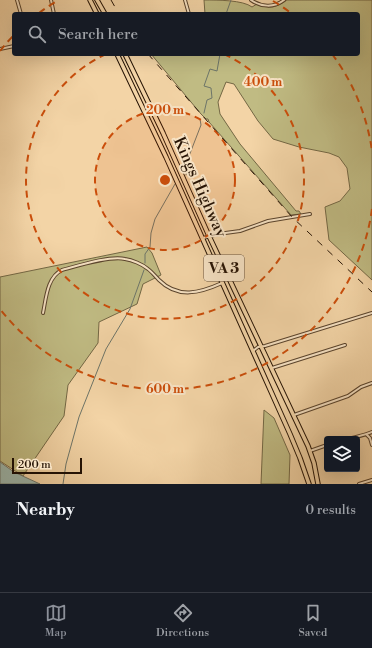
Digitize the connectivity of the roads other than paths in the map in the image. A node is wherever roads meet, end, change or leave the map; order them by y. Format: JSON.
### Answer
{"nodes":[{"id":1,"x":17,"y":0,"type":"edge"},
{"id":2,"x":50,"y":0,"type":"edge"},
{"id":3,"x":90,"y":0,"type":"edge"},
{"id":4,"x":97,"y":0,"type":"edge"},
{"id":5,"x":185,"y":0,"type":"edge"},
{"id":6,"x":251,"y":0,"type":"edge"},
{"id":7,"x":284,"y":0,"type":"edge"},
{"id":8,"x":20,"y":12,"type":"edge"},
{"id":9,"x":53,"y":12,"type":"edge"},
{"id":10,"x":96,"y":12,"type":"edge"},
{"id":11,"x":103,"y":12,"type":"edge"},
{"id":12,"x":188,"y":12,"type":"edge"},
{"id":13,"x":12,"y":46,"type":"edge"},
{"id":14,"x":0,"y":49,"type":"edge"},
{"id":15,"x":118,"y":56,"type":"edge"},
{"id":16,"x":126,"y":56,"type":"edge"},
{"id":17,"x":145,"y":95,"type":"junction"},
{"id":18,"x":139,"y":98,"type":"junction"},
{"id":19,"x":310,"y":214,"type":"dead end"},
{"id":20,"x":209,"y":236,"type":"junction"},
{"id":21,"x":203,"y":238,"type":"junction"},
{"id":22,"x":223,"y":283,"type":"junction"},
{"id":23,"x":43,"y":313,"type":"dead end"},
{"id":24,"x":372,"y":313,"type":"edge"},
{"id":25,"x":345,"y":345,"type":"dead end"},
{"id":26,"x":262,"y":346,"type":"junction"},
{"id":27,"x":253,"y":351,"type":"junction"},
{"id":28,"x":272,"y":368,"type":"junction"},
{"id":29,"x":372,"y":383,"type":"edge"},
{"id":30,"x":294,"y":415,"type":"junction"},
{"id":31,"x":372,"y":432,"type":"edge"},
{"id":32,"x":367,"y":435,"type":"junction"},
{"id":33,"x":357,"y":436,"type":"edge"},
{"id":34,"x":372,"y":445,"type":"edge"},
{"id":35,"x":324,"y":447,"type":"edge"},
{"id":36,"x":310,"y":451,"type":"junction"},
{"id":37,"x":372,"y":480,"type":"edge"},
{"id":38,"x":309,"y":484,"type":"edge"},
{"id":39,"x":318,"y":484,"type":"edge"},
{"id":40,"x":359,"y":484,"type":"edge"}],
"edges":[{"from":1,"to":8,"type":"street"},
{"from":2,"to":9,"type":"street"},
{"from":3,"to":10,"type":"highway"},
{"from":4,"to":11,"type":"highway"},
{"from":5,"to":12,"type":"street"},
{"from":6,"to":7,"type":"street"},
{"from":13,"to":14,"type":"street"},
{"from":15,"to":18,"type":"highway","name":"Kings Highway","number":"VA 3"},
{"from":16,"to":17,"type":"highway","name":"Kings Highway","number":"VA 3"},
{"from":17,"to":18,"type":"highway"},
{"from":17,"to":20,"type":"highway","name":"Kings Highway","number":"VA 3"},
{"from":18,"to":21,"type":"highway","name":"Kings Highway","number":"VA 3"},
{"from":19,"to":20,"type":"street"},
{"from":20,"to":21,"type":"street"},
{"from":20,"to":26,"type":"highway","name":"Kings Highway","number":"VA 3"},
{"from":21,"to":22,"type":"highway","name":"Kings Highway","number":"VA 3"},
{"from":22,"to":23,"type":"street"},
{"from":22,"to":27,"type":"highway","name":"Kings Highway","number":"VA 3"},
{"from":24,"to":26,"type":"street"},
{"from":25,"to":28,"type":"street"},
{"from":26,"to":27,"type":"street"},
{"from":26,"to":28,"type":"highway","name":"Kings Highway","number":"VA 3"},
{"from":27,"to":38,"type":"highway","name":"Kings Highway","number":"VA 3"},
{"from":28,"to":30,"type":"highway","name":"Kings Highway","number":"VA 3"},
{"from":29,"to":30,"type":"street"},
{"from":30,"to":36,"type":"highway","name":"Kings Highway","number":"VA 3"},
{"from":31,"to":32,"type":"street"},
{"from":32,"to":33,"type":"street"},
{"from":32,"to":34,"type":"street"},
{"from":35,"to":36,"type":"street"},
{"from":36,"to":39,"type":"highway","name":"Kings Highway","number":"VA 3"},
{"from":37,"to":40,"type":"street"}]}
